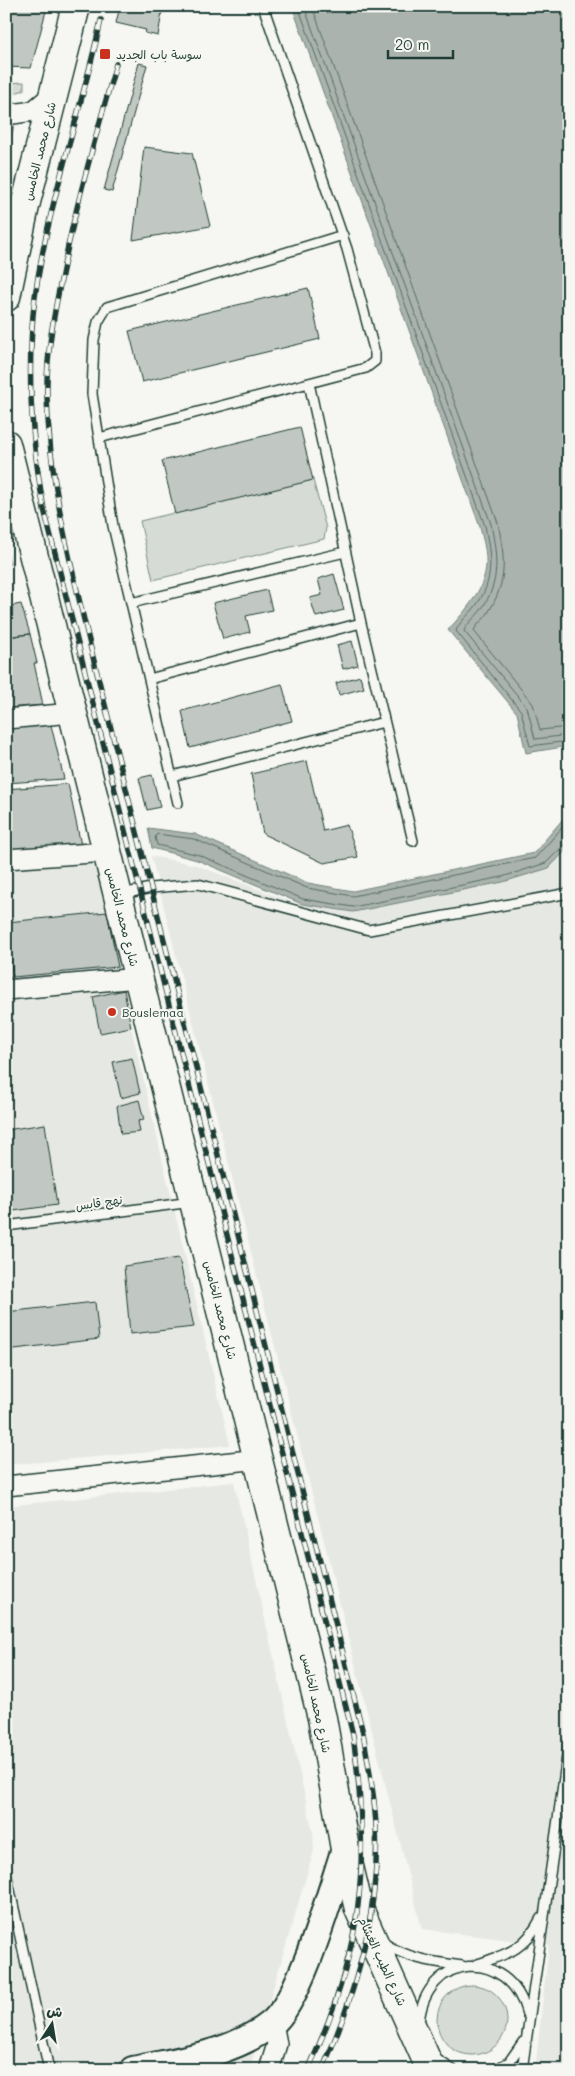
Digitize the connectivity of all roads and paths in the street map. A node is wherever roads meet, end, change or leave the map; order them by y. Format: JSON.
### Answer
{"nodes":[{"id":1,"x":76,"y":6,"type":"edge"},
{"id":2,"x":263,"y":6,"type":"edge"},
{"id":3,"x":52,"y":95,"type":"junction"},
{"id":4,"x":6,"y":115,"type":"edge"},
{"id":5,"x":342,"y":235,"type":"junction"},
{"id":6,"x":6,"y":298,"type":"edge"},
{"id":7,"x":308,"y":383,"type":"junction"},
{"id":8,"x":99,"y":438,"type":"junction"},
{"id":9,"x":6,"y":444,"type":"edge"},
{"id":10,"x":345,"y":552,"type":"junction"},
{"id":11,"x":131,"y":603,"type":"junction"},
{"id":12,"x":360,"y":623,"type":"junction"},
{"id":13,"x":149,"y":679,"type":"junction"},
{"id":14,"x":72,"y":713,"type":"junction"},
{"id":15,"x":6,"y":718,"type":"edge"},
{"id":16,"x":384,"y":722,"type":"junction"},
{"id":17,"x":172,"y":776,"type":"junction"},
{"id":18,"x":178,"y":803,"type":"dead end"},
{"id":19,"x":413,"y":841,"type":"dead end"},
{"id":20,"x":107,"y":852,"type":"junction"},
{"id":21,"x":6,"y":859,"type":"edge"},
{"id":22,"x":569,"y":894,"type":"edge"},
{"id":23,"x":117,"y":895,"type":"junction"},
{"id":24,"x":138,"y":978,"type":"junction"},
{"id":25,"x":6,"y":990,"type":"edge"},
{"id":26,"x":194,"y":1202,"type":"junction"},
{"id":27,"x":6,"y":1226,"type":"edge"},
{"id":28,"x":259,"y":1459,"type":"junction"},
{"id":29,"x":6,"y":1486,"type":"edge"},
{"id":30,"x":569,"y":1742,"type":"edge"},
{"id":31,"x":345,"y":1849,"type":"junction"},
{"id":32,"x":6,"y":1872,"type":"edge"},
{"id":33,"x":545,"y":1911,"type":"junction"},
{"id":34,"x":368,"y":1932,"type":"junction"},
{"id":35,"x":469,"y":1966,"type":"junction"},
{"id":36,"x":274,"y":2023,"type":"junction"},
{"id":37,"x":526,"y":2032,"type":"junction"},
{"id":38,"x":419,"y":2042,"type":"junction"},
{"id":39,"x":49,"y":2070,"type":"edge"},
{"id":40,"x":133,"y":2070,"type":"edge"},
{"id":41,"x":270,"y":2070,"type":"edge"},
{"id":42,"x":432,"y":2070,"type":"edge"},
{"id":43,"x":453,"y":2070,"type":"edge"},
{"id":44,"x":495,"y":2070,"type":"edge"},
{"id":45,"x":522,"y":2070,"type":"edge"}],
"edges":[{"from":1,"to":3,"type":"main road","name":"شارع محمد الخامس"},
{"from":2,"to":5,"type":"lane"},
{"from":3,"to":4,"type":"street"},
{"from":3,"to":6,"type":"main road","name":"شارع محمد الخامس"},
{"from":5,"to":7,"type":"lane"},
{"from":5,"to":8,"type":"lane"},
{"from":7,"to":8,"type":"lane"},
{"from":7,"to":10,"type":"lane"},
{"from":8,"to":11,"type":"lane"},
{"from":9,"to":14,"type":"main road","name":"شارع محمد الخامس"},
{"from":10,"to":11,"type":"lane"},
{"from":10,"to":12,"type":"lane"},
{"from":11,"to":13,"type":"lane"},
{"from":12,"to":13,"type":"lane"},
{"from":12,"to":16,"type":"lane"},
{"from":13,"to":17,"type":"lane"},
{"from":14,"to":15,"type":"street"},
{"from":14,"to":20,"type":"main road","name":"شارع محمد الخامس"},
{"from":16,"to":17,"type":"lane"},
{"from":16,"to":19,"type":"lane"},
{"from":17,"to":18,"type":"lane"},
{"from":20,"to":21,"type":"street"},
{"from":20,"to":23,"type":"main road","name":"شارع محمد الخامس"},
{"from":22,"to":23,"type":"lane"},
{"from":23,"to":24,"type":"main road","name":"شارع محمد الخامس"},
{"from":24,"to":25,"type":"street"},
{"from":24,"to":26,"type":"main road","name":"شارع محمد الخامس"},
{"from":26,"to":27,"type":"lane","name":"نهج قابس"},
{"from":26,"to":28,"type":"main road","name":"شارع محمد الخامس"},
{"from":28,"to":29,"type":"street"},
{"from":28,"to":31,"type":"main road","name":"شارع محمد الخامس"},
{"from":30,"to":33,"type":"lane"},
{"from":31,"to":34,"type":"main road","name":"شارع الطيب الغشام"},
{"from":31,"to":36,"type":"main road","name":"شارع محمد الخامس"},
{"from":32,"to":39,"type":"lane"},
{"from":33,"to":35,"type":"lane"},
{"from":33,"to":37,"type":"lane"},
{"from":34,"to":35,"type":"lane"},
{"from":34,"to":38,"type":"main road","name":"شارع الطيب الغشام"},
{"from":35,"to":37,"type":"lane"},
{"from":35,"to":38,"type":"lane"},
{"from":36,"to":40,"type":"main road","name":"شارع محمد الخامس"},
{"from":36,"to":41,"type":"street"},
{"from":37,"to":44,"type":"lane"},
{"from":37,"to":45,"type":"lane"},
{"from":38,"to":42,"type":"main road","name":"شارع الطيب الغشام"},
{"from":38,"to":43,"type":"lane"}]}
